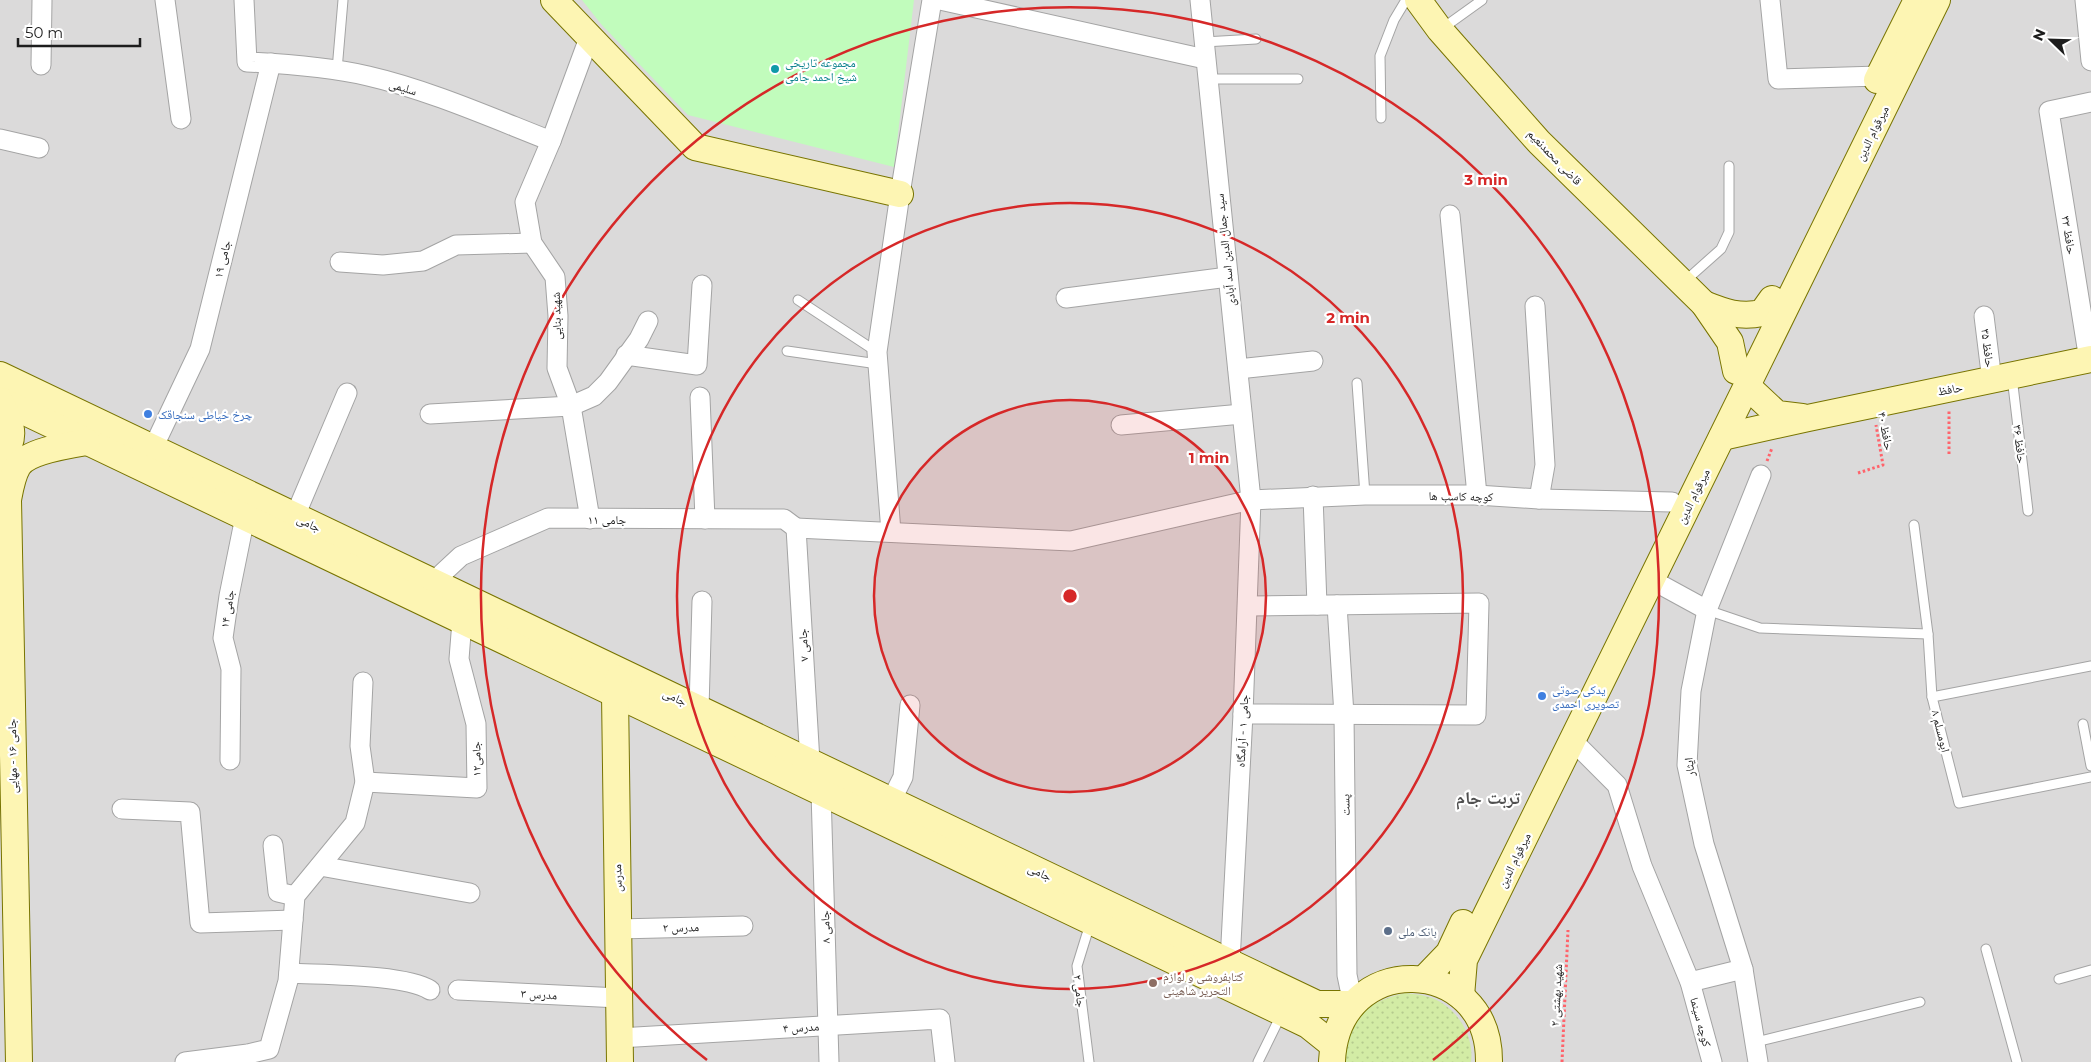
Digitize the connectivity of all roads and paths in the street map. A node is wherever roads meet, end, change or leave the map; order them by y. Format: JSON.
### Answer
{"nodes":[{"id":1,"x":42,"y":0,"type":"edge"},
{"id":2,"x":165,"y":0,"type":"edge"},
{"id":3,"x":244,"y":0,"type":"edge"},
{"id":4,"x":343,"y":0,"type":"edge"},
{"id":5,"x":554,"y":0,"type":"edge"},
{"id":6,"x":932,"y":0,"type":"edge"},
{"id":7,"x":940,"y":0,"type":"edge"},
{"id":8,"x":1200,"y":0,"type":"edge"},
{"id":9,"x":1406,"y":0,"type":"edge"},
{"id":10,"x":1418,"y":0,"type":"edge"},
{"id":11,"x":1482,"y":0,"type":"edge"},
{"id":12,"x":1770,"y":0,"type":"edge"},
{"id":13,"x":1917,"y":0,"type":"edge"},
{"id":14,"x":1937,"y":0,"type":"edge"},
{"id":15,"x":2086,"y":0,"type":"edge"},
{"id":16,"x":1440,"y":30,"type":"junction"},
{"id":17,"x":589,"y":38,"type":"junction"},
{"id":18,"x":1256,"y":39,"type":"dead end"},
{"id":19,"x":1204,"y":51,"type":"junction"},
{"id":20,"x":2091,"y":62,"type":"edge"},
{"id":21,"x":271,"y":63,"type":"junction"},
{"id":22,"x":41,"y":65,"type":"dead end"},
{"id":23,"x":337,"y":70,"type":"junction"},
{"id":24,"x":1207,"y":79,"type":"junction"},
{"id":25,"x":1298,"y":79,"type":"dead end"},
{"id":26,"x":1888,"y":80,"type":"junction"},
{"id":27,"x":2091,"y":102,"type":"edge"},
{"id":28,"x":1381,"y":118,"type":"dead end"},
{"id":29,"x":181,"y":119,"type":"dead end"},
{"id":30,"x":0,"y":139,"type":"edge"},
{"id":31,"x":551,"y":141,"type":"junction"},
{"id":32,"x":39,"y":148,"type":"dead end"},
{"id":33,"x":1729,"y":166,"type":"dead end"},
{"id":34,"x":900,"y":194,"type":"junction"},
{"id":35,"x":1450,"y":215,"type":"dead end"},
{"id":36,"x":532,"y":243,"type":"junction"},
{"id":37,"x":340,"y":262,"type":"dead end"},
{"id":38,"x":1228,"y":278,"type":"junction"},
{"id":39,"x":1682,"y":284,"type":"junction"},
{"id":40,"x":702,"y":286,"type":"dead end"},
{"id":41,"x":1066,"y":298,"type":"dead end"},
{"id":42,"x":1772,"y":299,"type":"junction"},
{"id":43,"x":798,"y":300,"type":"dead end"},
{"id":44,"x":1704,"y":304,"type":"junction"},
{"id":45,"x":1535,"y":306,"type":"dead end"},
{"id":46,"x":1984,"y":316,"type":"dead end"},
{"id":47,"x":648,"y":321,"type":"dead end"},
{"id":48,"x":787,"y":351,"type":"dead end"},
{"id":49,"x":626,"y":355,"type":"junction"},
{"id":50,"x":878,"y":358,"type":"junction"},
{"id":51,"x":2090,"y":360,"type":"edge"},
{"id":52,"x":1313,"y":361,"type":"dead end"},
{"id":53,"x":1238,"y":369,"type":"junction"},
{"id":54,"x":0,"y":375,"type":"edge"},
{"id":55,"x":1742,"y":379,"type":"junction"},
{"id":56,"x":2002,"y":379,"type":"junction"},
{"id":57,"x":1357,"y":382,"type":"dead end"},
{"id":58,"x":1949,"y":389,"type":"junction"},
{"id":59,"x":347,"y":393,"type":"dead end"},
{"id":60,"x":700,"y":397,"type":"dead end"},
{"id":61,"x":0,"y":400,"type":"edge"},
{"id":62,"x":1872,"y":405,"type":"junction"},
{"id":63,"x":571,"y":406,"type":"junction"},
{"id":64,"x":430,"y":414,"type":"dead end"},
{"id":65,"x":1242,"y":414,"type":"junction"},
{"id":66,"x":1808,"y":418,"type":"junction"},
{"id":67,"x":1121,"y":425,"type":"dead end"},
{"id":68,"x":1722,"y":437,"type":"junction"},
{"id":69,"x":87,"y":442,"type":"junction"},
{"id":70,"x":154,"y":448,"type":"junction"},
{"id":71,"x":1949,"y":454,"type":"dead end"},
{"id":72,"x":0,"y":468,"type":"edge"},
{"id":73,"x":1858,"y":473,"type":"dead end"},
{"id":74,"x":1761,"y":475,"type":"dead end"},
{"id":75,"x":1365,"y":494,"type":"junction"},
{"id":76,"x":1477,"y":495,"type":"junction"},
{"id":77,"x":1314,"y":496,"type":"junction"},
{"id":78,"x":1540,"y":499,"type":"junction"},
{"id":79,"x":1250,"y":500,"type":"junction"},
{"id":80,"x":1672,"y":502,"type":"junction"},
{"id":81,"x":2028,"y":511,"type":"dead end"},
{"id":82,"x":295,"y":516,"type":"junction"},
{"id":83,"x":245,"y":517,"type":"junction"},
{"id":84,"x":590,"y":519,"type":"junction"},
{"id":85,"x":705,"y":519,"type":"junction"},
{"id":86,"x":1914,"y":525,"type":"dead end"},
{"id":87,"x":796,"y":528,"type":"junction"},
{"id":88,"x":890,"y":532,"type":"junction"},
{"id":89,"x":328,"y":544,"type":"junction"},
{"id":90,"x":368,"y":563,"type":"junction"},
{"id":91,"x":4,"y":573,"type":"edge"},
{"id":92,"x":1652,"y":580,"type":"junction"},
{"id":93,"x":433,"y":582,"type":"junction"},
{"id":94,"x":702,"y":601,"type":"dead end"},
{"id":95,"x":1317,"y":605,"type":"junction"},
{"id":96,"x":1336,"y":605,"type":"junction"},
{"id":97,"x":1248,"y":606,"type":"junction"},
{"id":98,"x":1707,"y":610,"type":"junction"},
{"id":99,"x":1625,"y":616,"type":"junction"},
{"id":100,"x":462,"y":621,"type":"junction"},
{"id":101,"x":1928,"y":634,"type":"junction"},
{"id":102,"x":1605,"y":656,"type":"junction"},
{"id":103,"x":2091,"y":666,"type":"edge"},
{"id":104,"x":363,"y":682,"type":"dead end"},
{"id":105,"x":618,"y":683,"type":"junction"},
{"id":106,"x":1932,"y":697,"type":"junction"},
{"id":107,"x":910,"y":705,"type":"dead end"},
{"id":108,"x":699,"y":709,"type":"junction"},
{"id":109,"x":1243,"y":714,"type":"junction"},
{"id":110,"x":1344,"y":714,"type":"junction"},
{"id":111,"x":2083,"y":724,"type":"dead end"},
{"id":112,"x":1573,"y":741,"type":"junction"},
{"id":113,"x":230,"y":760,"type":"dead end"},
{"id":114,"x":810,"y":762,"type":"junction"},
{"id":115,"x":2091,"y":766,"type":"edge"},
{"id":116,"x":2091,"y":777,"type":"edge"},
{"id":117,"x":365,"y":782,"type":"junction"},
{"id":118,"x":821,"y":792,"type":"junction"},
{"id":119,"x":891,"y":801,"type":"junction"},
{"id":120,"x":122,"y":809,"type":"dead end"},
{"id":121,"x":273,"y":845,"type":"dead end"},
{"id":122,"x":320,"y":866,"type":"junction"},
{"id":123,"x":470,"y":893,"type":"dead end"},
{"id":124,"x":295,"y":896,"type":"junction"},
{"id":125,"x":293,"y":920,"type":"junction"},
{"id":126,"x":1091,"y":922,"type":"junction"},
{"id":127,"x":743,"y":926,"type":"dead end"},
{"id":128,"x":618,"y":929,"type":"junction"},
{"id":129,"x":1568,"y":930,"type":"dead end"},
{"id":130,"x":0,"y":939,"type":"edge"},
{"id":131,"x":1986,"y":949,"type":"dead end"},
{"id":132,"x":1230,"y":962,"type":"junction"},
{"id":133,"x":1743,"y":969,"type":"junction"},
{"id":134,"x":2091,"y":970,"type":"edge"},
{"id":135,"x":289,"y":973,"type":"junction"},
{"id":136,"x":1424,"y":979,"type":"junction"},
{"id":137,"x":2059,"y":979,"type":"dead end"},
{"id":138,"x":1690,"y":982,"type":"junction"},
{"id":139,"x":430,"y":990,"type":"dead end"},
{"id":140,"x":458,"y":990,"type":"dead end"},
{"id":141,"x":1461,"y":996,"type":"junction"},
{"id":142,"x":619,"y":998,"type":"junction"},
{"id":143,"x":1920,"y":1002,"type":"dead end"},
{"id":144,"x":1353,"y":1004,"type":"junction"},
{"id":145,"x":1282,"y":1012,"type":"junction"},
{"id":146,"x":829,"y":1026,"type":"junction"},
{"id":147,"x":1756,"y":1042,"type":"junction"},
{"id":148,"x":620,"y":1050,"type":"edge"},
{"id":149,"x":1332,"y":1053,"type":"edge"},
{"id":150,"x":248,"y":1058,"type":"edge"},
{"id":151,"x":3,"y":1062,"type":"edge"},
{"id":152,"x":19,"y":1062,"type":"edge"},
{"id":153,"x":185,"y":1062,"type":"edge"},
{"id":154,"x":829,"y":1062,"type":"edge"},
{"id":155,"x":945,"y":1062,"type":"edge"},
{"id":156,"x":1089,"y":1062,"type":"edge"},
{"id":157,"x":1258,"y":1062,"type":"edge"},
{"id":158,"x":1489,"y":1062,"type":"edge"},
{"id":159,"x":1562,"y":1062,"type":"edge"},
{"id":160,"x":1712,"y":1062,"type":"edge"},
{"id":161,"x":1758,"y":1062,"type":"edge"},
{"id":162,"x":2017,"y":1062,"type":"edge"}],
"edges":[{"from":1,"to":22,"type":"street"},
{"from":2,"to":29,"type":"street"},
{"from":3,"to":21,"type":"street","name":"سلیمی"},
{"from":4,"to":23,"type":"lane"},
{"from":5,"to":17,"type":"main road"},
{"from":6,"to":34,"type":"street"},
{"from":7,"to":19,"type":"street"},
{"from":8,"to":19,"type":"street","name":"سید جمال الدین اسد آبادی"},
{"from":9,"to":28,"type":"lane"},
{"from":10,"to":16,"type":"main road","name":"قاضی محمدنعیم"},
{"from":11,"to":16,"type":"lane"},
{"from":12,"to":26,"type":"street"},
{"from":13,"to":26,"type":"main road","name":"میرقوام الدین"},
{"from":14,"to":26,"type":"main road","name":"میرقوام الدین"},
{"from":15,"to":20,"type":"street"},
{"from":16,"to":39,"type":"main road","name":"قاضی محمدنعیم"},
{"from":17,"to":31,"type":"street","name":"شهید بنایی"},
{"from":17,"to":34,"type":"main road"},
{"from":18,"to":19,"type":"lane"},
{"from":19,"to":24,"type":"street","name":"سید جمال الدین اسد آبادی"},
{"from":21,"to":23,"type":"street","name":"سلیمی"},
{"from":21,"to":70,"type":"street","name":"جامی ۱۹"},
{"from":23,"to":31,"type":"street","name":"سلیمی"},
{"from":24,"to":25,"type":"lane"},
{"from":24,"to":38,"type":"street","name":"سید جمال الدین اسد آبادی"},
{"from":26,"to":42,"type":"main road","name":"میرقوام الدین"},
{"from":26,"to":55,"type":"main road","name":"میرقوام الدین"},
{"from":27,"to":51,"type":"street","name":"حافظ ۳۳"},
{"from":30,"to":32,"type":"street"},
{"from":31,"to":36,"type":"street","name":"شهید بنایی"},
{"from":33,"to":39,"type":"lane"},
{"from":34,"to":50,"type":"street"},
{"from":35,"to":76,"type":"street"},
{"from":36,"to":37,"type":"street"},
{"from":36,"to":63,"type":"street","name":"شهید بنایی"},
{"from":38,"to":41,"type":"street"},
{"from":38,"to":53,"type":"street","name":"سید جمال الدین اسد آبادی"},
{"from":39,"to":44,"type":"main road","name":"قاضی محمدنعیم"},
{"from":40,"to":49,"type":"street"},
{"from":42,"to":44,"type":"main road","name":"قاضی محمدنعیم"},
{"from":42,"to":55,"type":"main road","name":"میرقوام الدین"},
{"from":43,"to":50,"type":"lane"},
{"from":44,"to":55,"type":"main road","name":"قاضی محمدنعیم"},
{"from":45,"to":78,"type":"street"},
{"from":46,"to":56,"type":"street","name":"حافظ ۳۵"},
{"from":47,"to":49,"type":"street"},
{"from":48,"to":50,"type":"lane"},
{"from":49,"to":63,"type":"street"},
{"from":50,"to":88,"type":"street"},
{"from":51,"to":56,"type":"main road","name":"حافظ"},
{"from":52,"to":53,"type":"street"},
{"from":53,"to":65,"type":"street","name":"سید جمال الدین اسد آبادی"},
{"from":54,"to":70,"type":"main road","name":"جامی"},
{"from":55,"to":66,"type":"main road"},
{"from":55,"to":68,"type":"main road","name":"میرقوام الدین"},
{"from":55,"to":80,"type":"main road","name":"میرقوام الدین"},
{"from":56,"to":58,"type":"main road","name":"حافظ"},
{"from":56,"to":81,"type":"lane","name":"حافظ ۳۶"},
{"from":57,"to":75,"type":"lane"},
{"from":58,"to":62,"type":"main road","name":"حافظ"},
{"from":58,"to":71,"type":"path"},
{"from":59,"to":82,"type":"street"},
{"from":60,"to":85,"type":"street"},
{"from":61,"to":69,"type":"main road","name":"جامی"},
{"from":61,"to":72,"type":"main road"},
{"from":62,"to":66,"type":"main road","name":"حافظ"},
{"from":62,"to":73,"type":"path","name":"حافظ ۴۰"},
{"from":63,"to":64,"type":"street"},
{"from":63,"to":84,"type":"street","name":"شهید بنایی"},
{"from":65,"to":67,"type":"street"},
{"from":65,"to":79,"type":"street","name":"سید جمال الدین اسد آبادی"},
{"from":66,"to":68,"type":"main road","name":"حافظ"},
{"from":68,"to":92,"type":"main road","name":"میرقوام الدین"},
{"from":69,"to":83,"type":"main road","name":"جامی"},
{"from":69,"to":91,"type":"main road","name":"جامی ۱۶ - مهایی"},
{"from":70,"to":82,"type":"main road","name":"جامی"},
{"from":74,"to":98,"type":"street","name":"ایثار"},
{"from":75,"to":76,"type":"street","name":"کوچه کاسب ها"},
{"from":75,"to":77,"type":"street","name":"کوچه کاسب ها"},
{"from":76,"to":78,"type":"street","name":"کوچه کاسب ها"},
{"from":77,"to":79,"type":"street","name":"کوچه کاسب ها"},
{"from":77,"to":95,"type":"street"},
{"from":78,"to":80,"type":"street","name":"کوچه کاسب ها"},
{"from":79,"to":88,"type":"street","name":"کوچه کاسب ها"},
{"from":79,"to":97,"type":"street","name":"جامی ۱ - آرامگاه"},
{"from":80,"to":99,"type":"main road","name":"میرقوام الدین"},
{"from":82,"to":89,"type":"main road","name":"جامی"},
{"from":83,"to":89,"type":"main road","name":"جامی"},
{"from":83,"to":113,"type":"street","name":"جامی ۱۴"},
{"from":84,"to":85,"type":"street","name":"جامی ۱۱"},
{"from":84,"to":93,"type":"street","name":"جامی ۱۱"},
{"from":85,"to":87,"type":"street","name":"جامی ۱۱"},
{"from":86,"to":101,"type":"lane","name":"ابومسلم ۸"},
{"from":87,"to":88,"type":"street","name":"جامی ۱۱"},
{"from":87,"to":114,"type":"street","name":"جامی ۷"},
{"from":89,"to":90,"type":"main road","name":"جامی"},
{"from":90,"to":93,"type":"main road","name":"جامی"},
{"from":90,"to":100,"type":"main road","name":"جامی"},
{"from":91,"to":152,"type":"main road","name":"جامی ۱۶ - مهایی"},
{"from":92,"to":98,"type":"street"},
{"from":92,"to":99,"type":"main road","name":"میرقوام الدین"},
{"from":93,"to":105,"type":"main road","name":"جامی"},
{"from":94,"to":108,"type":"street"},
{"from":95,"to":96,"type":"street"},
{"from":95,"to":97,"type":"street"},
{"from":96,"to":110,"type":"street","name":"پست"},
{"from":96,"to":110,"type":"street"},
{"from":97,"to":109,"type":"street","name":"جامی ۱ - آرامگاه"},
{"from":98,"to":101,"type":"lane"},
{"from":98,"to":133,"type":"street","name":"ایثار"},
{"from":99,"to":102,"type":"main road","name":"میرقوام الدین"},
{"from":100,"to":105,"type":"main road","name":"جامی"},
{"from":100,"to":117,"type":"street","name":"جامی۱۲"},
{"from":101,"to":106,"type":"lane","name":"ابومسلم ۸"},
{"from":102,"to":112,"type":"main road","name":"میرقوام الدین"},
{"from":102,"to":136,"type":"main road","name":"میرقوام الدین"},
{"from":103,"to":106,"type":"lane"},
{"from":104,"to":117,"type":"street"},
{"from":105,"to":108,"type":"main road","name":"جامی"},
{"from":105,"to":118,"type":"main road","name":"جامی"},
{"from":105,"to":128,"type":"main road","name":"مدرس"},
{"from":106,"to":116,"type":"lane","name":"ابومسلم ۸"},
{"from":107,"to":119,"type":"street"},
{"from":108,"to":114,"type":"main road","name":"جامی"},
{"from":109,"to":110,"type":"street"},
{"from":109,"to":132,"type":"street","name":"جامی ۱ - آرامگاه"},
{"from":110,"to":144,"type":"street","name":"پست"},
{"from":111,"to":115,"type":"lane"},
{"from":112,"to":138,"type":"street","name":"کوچه سینما"},
{"from":112,"to":141,"type":"main road","name":"میرقوام الدین"},
{"from":114,"to":119,"type":"main road","name":"جامی"},
{"from":117,"to":122,"type":"street"},
{"from":118,"to":126,"type":"main road","name":"جامی"},
{"from":118,"to":146,"type":"street","name":"جامی ۸"},
{"from":119,"to":132,"type":"main road","name":"جامی"},
{"from":120,"to":125,"type":"street"},
{"from":121,"to":124,"type":"street"},
{"from":122,"to":123,"type":"street"},
{"from":122,"to":124,"type":"street"},
{"from":124,"to":125,"type":"street"},
{"from":125,"to":135,"type":"street"},
{"from":126,"to":145,"type":"main road","name":"جامی"},
{"from":126,"to":156,"type":"lane","name":"جامی ۲"},
{"from":127,"to":128,"type":"street","name":"مدرس ۲"},
{"from":128,"to":142,"type":"main road","name":"مدرس"},
{"from":129,"to":159,"type":"path","name":"شهید بهشتی ۲"},
{"from":130,"to":151,"type":"main road"},
{"from":131,"to":162,"type":"lane"},
{"from":132,"to":144,"type":"main road","name":"جامی"},
{"from":133,"to":138,"type":"street"},
{"from":133,"to":147,"type":"street","name":"ایثار"},
{"from":134,"to":137,"type":"lane"},
{"from":135,"to":139,"type":"street"},
{"from":135,"to":150,"type":"street"},
{"from":136,"to":141,"type":"main road"},
{"from":136,"to":144,"type":"main road"},
{"from":138,"to":160,"type":"street","name":"کوچه سینما"},
{"from":140,"to":142,"type":"street","name":"مدرس ۳"},
{"from":141,"to":158,"type":"main road"},
{"from":142,"to":148,"type":"main road","name":"مدرس"},
{"from":143,"to":147,"type":"lane"},
{"from":144,"to":149,"type":"main road"},
{"from":145,"to":149,"type":"main road","name":"جامی"},
{"from":145,"to":157,"type":"lane"},
{"from":146,"to":148,"type":"street","name":"مدرس ۴"},
{"from":146,"to":154,"type":"street","name":"جامی ۸"},
{"from":146,"to":155,"type":"street","name":"مدرس ۴"},
{"from":147,"to":161,"type":"street","name":"ایثار"},
{"from":150,"to":153,"type":"street"}]}
